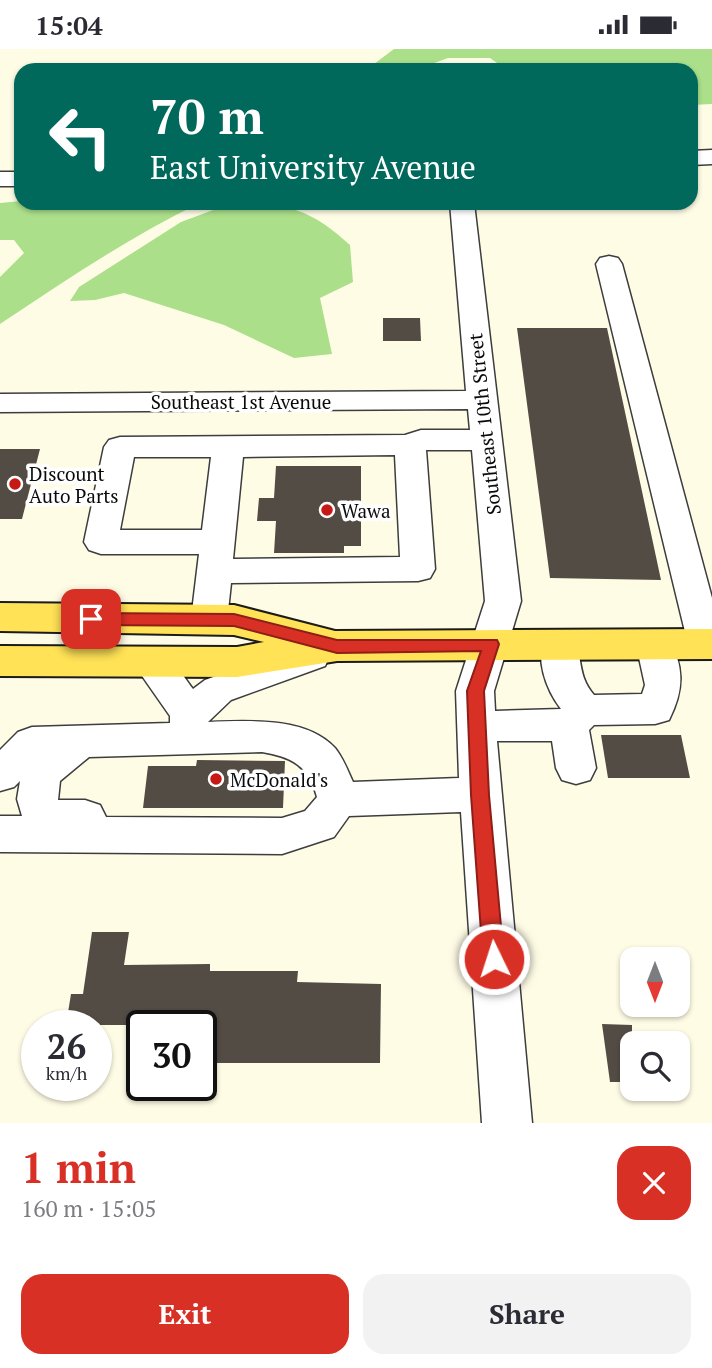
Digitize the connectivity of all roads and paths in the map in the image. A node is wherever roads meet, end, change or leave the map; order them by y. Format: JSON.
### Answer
{"nodes":[{"id":1,"x":463,"y":210,"type":"edge"},
{"id":2,"x":609,"y":264,"type":"dead end"},
{"id":3,"x":481,"y":400,"type":"junction"},
{"id":4,"x":3,"y":409,"type":"edge"},
{"id":5,"x":485,"y":440,"type":"junction"},
{"id":6,"x":410,"y":445,"type":"junction"},
{"id":7,"x":228,"y":447,"type":"junction"},
{"id":8,"x":216,"y":556,"type":"junction"},
{"id":9,"x":0,"y":617,"type":"edge"},
{"id":10,"x":209,"y":620,"type":"junction"},
{"id":11,"x":491,"y":644,"type":"junction"},
{"id":12,"x":559,"y":644,"type":"junction"},
{"id":13,"x":654,"y":644,"type":"junction"},
{"id":14,"x":709,"y":644,"type":"edge"},
{"id":15,"x":337,"y":646,"type":"junction"},
{"id":16,"x":0,"y":661,"type":"edge"},
{"id":17,"x":152,"y":663,"type":"junction"},
{"id":18,"x":577,"y":718,"type":"junction"},
{"id":19,"x":188,"y":726,"type":"junction"},
{"id":20,"x":477,"y":726,"type":"junction"},
{"id":21,"x":82,"y":741,"type":"junction"},
{"id":22,"x":576,"y":768,"type":"dead end"},
{"id":23,"x":0,"y":775,"type":"edge"},
{"id":24,"x":480,"y":795,"type":"junction"},
{"id":25,"x":338,"y":800,"type":"junction"},
{"id":26,"x":0,"y":834,"type":"edge"},
{"id":27,"x":282,"y":836,"type":"junction"},
{"id":28,"x":507,"y":1123,"type":"edge"}],
"edges":[{"from":1,"to":3,"type":"street","name":"Southeast 10th Street"},
{"from":2,"to":14,"type":"street"},
{"from":3,"to":4,"type":"street","name":"Southeast 1st Avenue"},
{"from":3,"to":5,"type":"street","name":"Southeast 10th Street"},
{"from":5,"to":6,"type":"street"},
{"from":5,"to":11,"type":"street","name":"Southeast 10th Street"},
{"from":6,"to":7,"type":"street"},
{"from":6,"to":8,"type":"street"},
{"from":7,"to":8,"type":"street"},
{"from":7,"to":8,"type":"street"},
{"from":8,"to":10,"type":"street"},
{"from":9,"to":10,"type":"main road"},
{"from":10,"to":15,"type":"main road"},
{"from":11,"to":12,"type":"main road"},
{"from":11,"to":15,"type":"main road"},
{"from":11,"to":20,"type":"street","name":"Southeast 10th Street"},
{"from":12,"to":13,"type":"main road"},
{"from":12,"to":18,"type":"street"},
{"from":13,"to":14,"type":"main road"},
{"from":13,"to":18,"type":"street"},
{"from":15,"to":17,"type":"main road"},
{"from":15,"to":19,"type":"street"},
{"from":16,"to":17,"type":"main road"},
{"from":17,"to":19,"type":"street"},
{"from":18,"to":20,"type":"street"},
{"from":18,"to":22,"type":"street"},
{"from":19,"to":21,"type":"street"},
{"from":19,"to":25,"type":"street"},
{"from":20,"to":24,"type":"street","name":"Southeast 10th Street"},
{"from":21,"to":23,"type":"street"},
{"from":21,"to":27,"type":"street"},
{"from":24,"to":25,"type":"street"},
{"from":24,"to":28,"type":"street","name":"Southeast 10th Street"},
{"from":25,"to":27,"type":"street"},
{"from":26,"to":27,"type":"street"}]}
